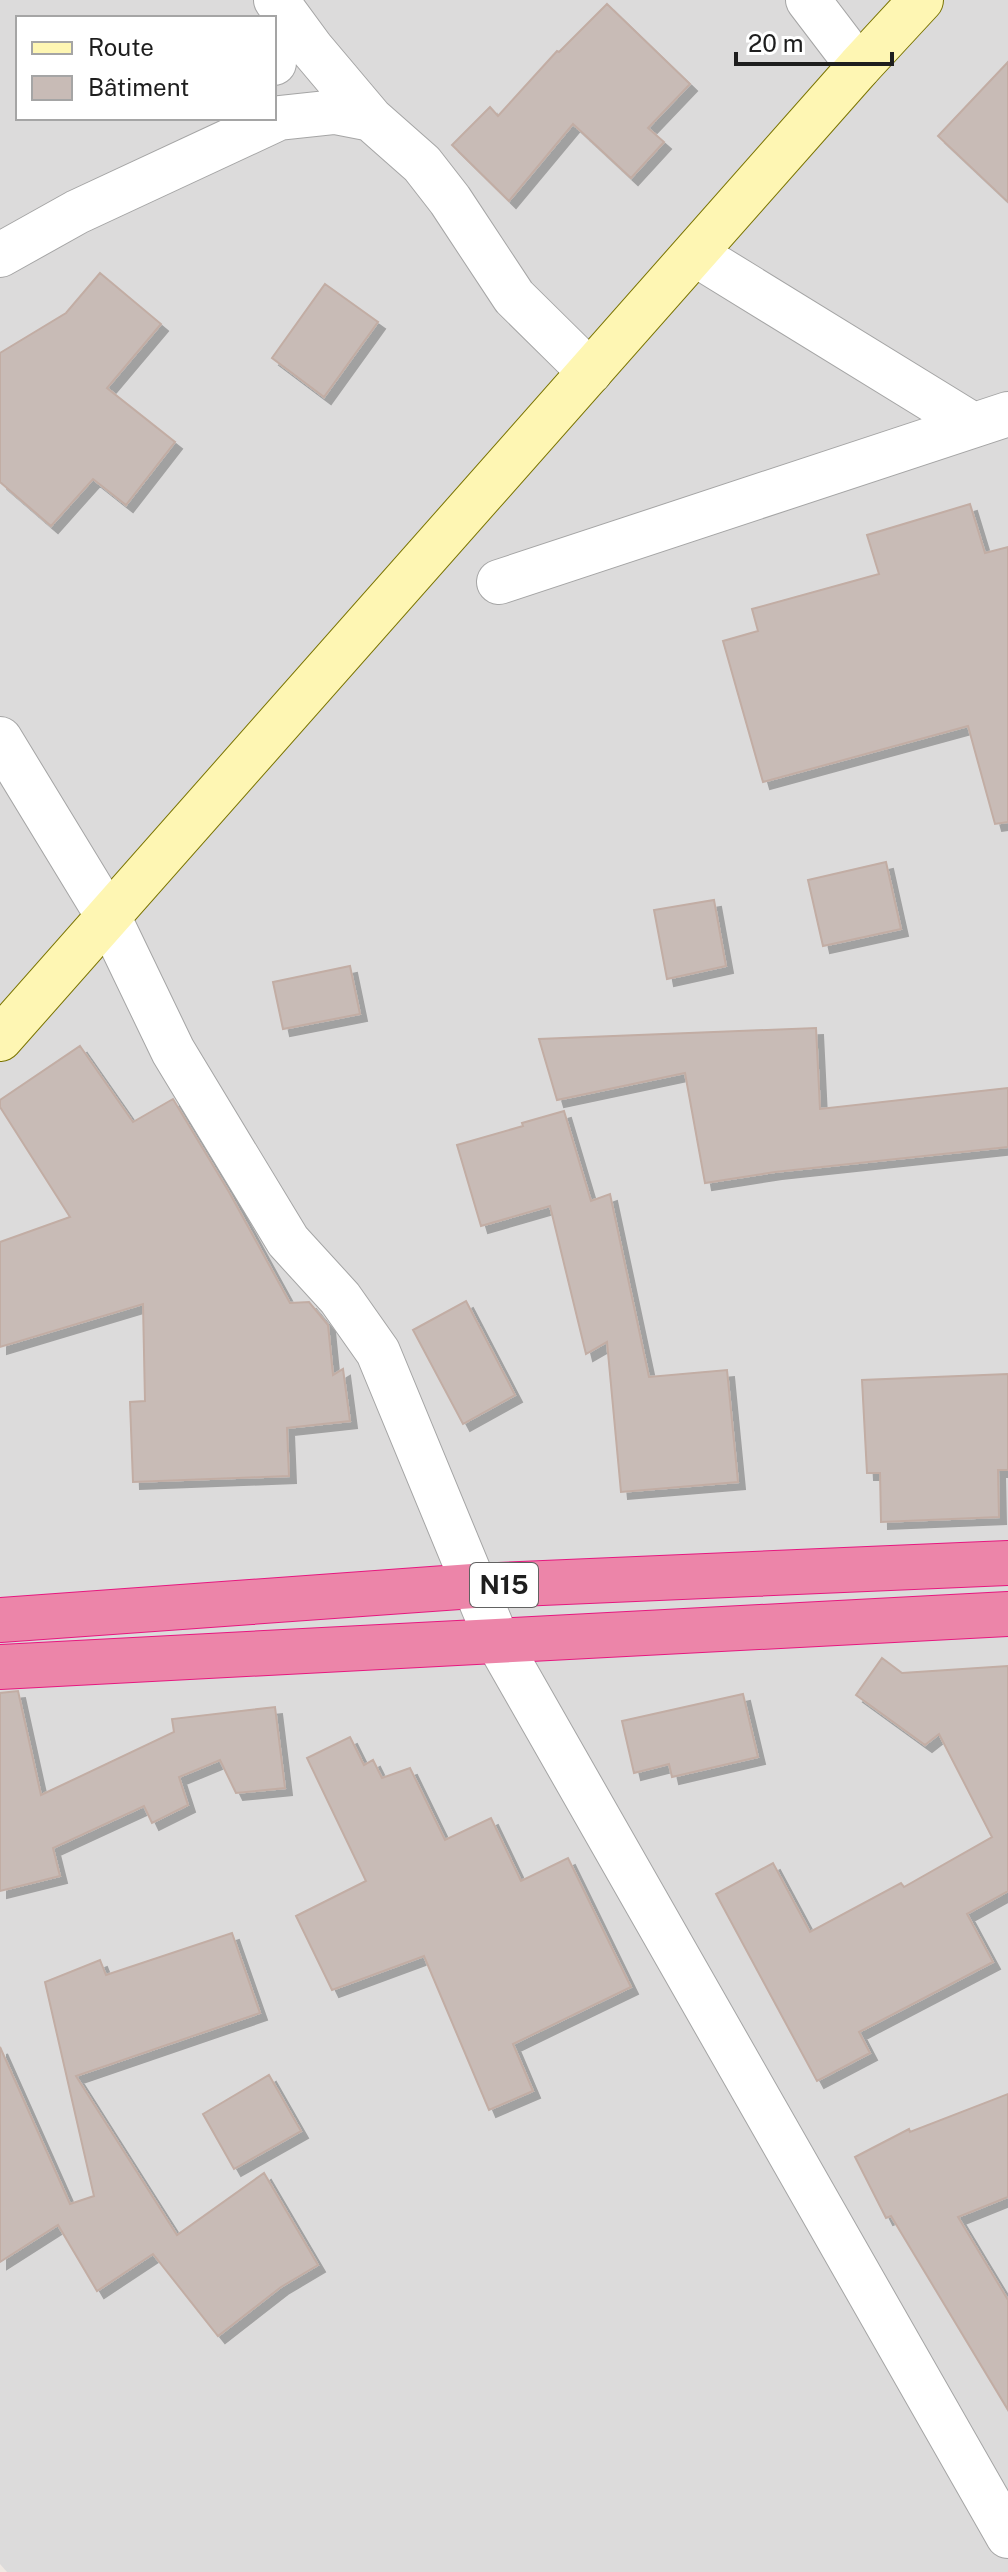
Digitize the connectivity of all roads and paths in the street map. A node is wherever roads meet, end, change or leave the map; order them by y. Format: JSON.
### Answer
{"nodes":[{"id":1,"x":276,"y":0,"type":"edge"},
{"id":2,"x":808,"y":0,"type":"edge"},
{"id":3,"x":921,"y":0,"type":"edge"},
{"id":4,"x":859,"y":67,"type":"junction"},
{"id":5,"x":276,"y":119,"type":"edge"},
{"id":6,"x":371,"y":119,"type":"junction"},
{"id":7,"x":272,"y":120,"type":"edge"},
{"id":8,"x":244,"y":128,"type":"edge"},
{"id":9,"x":695,"y":254,"type":"junction"},
{"id":10,"x":0,"y":255,"type":"edge"},
{"id":11,"x":590,"y":372,"type":"junction"},
{"id":12,"x":990,"y":419,"type":"edge"},
{"id":13,"x":499,"y":582,"type":"dead end"},
{"id":14,"x":0,"y":739,"type":"edge"},
{"id":15,"x":109,"y":918,"type":"junction"},
{"id":16,"x":0,"y":1039,"type":"edge"},
{"id":17,"x":1008,"y":1563,"type":"edge"},
{"id":18,"x":473,"y":1586,"type":"junction"},
{"id":19,"x":1008,"y":1614,"type":"edge"},
{"id":20,"x":0,"y":1620,"type":"edge"},
{"id":21,"x":497,"y":1640,"type":"junction"},
{"id":22,"x":0,"y":1667,"type":"edge"},
{"id":23,"x":1008,"y":2536,"type":"edge"}],
"edges":[{"from":1,"to":6,"type":"street"},
{"from":2,"to":4,"type":"street"},
{"from":3,"to":4,"type":"main road"},
{"from":4,"to":9,"type":"main road"},
{"from":5,"to":6,"type":"street"},
{"from":6,"to":11,"type":"street"},
{"from":7,"to":8,"type":"street"},
{"from":8,"to":10,"type":"street"},
{"from":9,"to":11,"type":"main road"},
{"from":9,"to":12,"type":"street"},
{"from":11,"to":15,"type":"main road"},
{"from":12,"to":13,"type":"street"},
{"from":14,"to":15,"type":"street"},
{"from":15,"to":16,"type":"main road"},
{"from":15,"to":18,"type":"street"},
{"from":17,"to":18,"type":"highway","number":"N15"},
{"from":18,"to":20,"type":"highway","number":"N15"},
{"from":18,"to":21,"type":"street"},
{"from":19,"to":21,"type":"highway","number":"N15"},
{"from":21,"to":22,"type":"highway","number":"N15"},
{"from":21,"to":23,"type":"street"}]}
